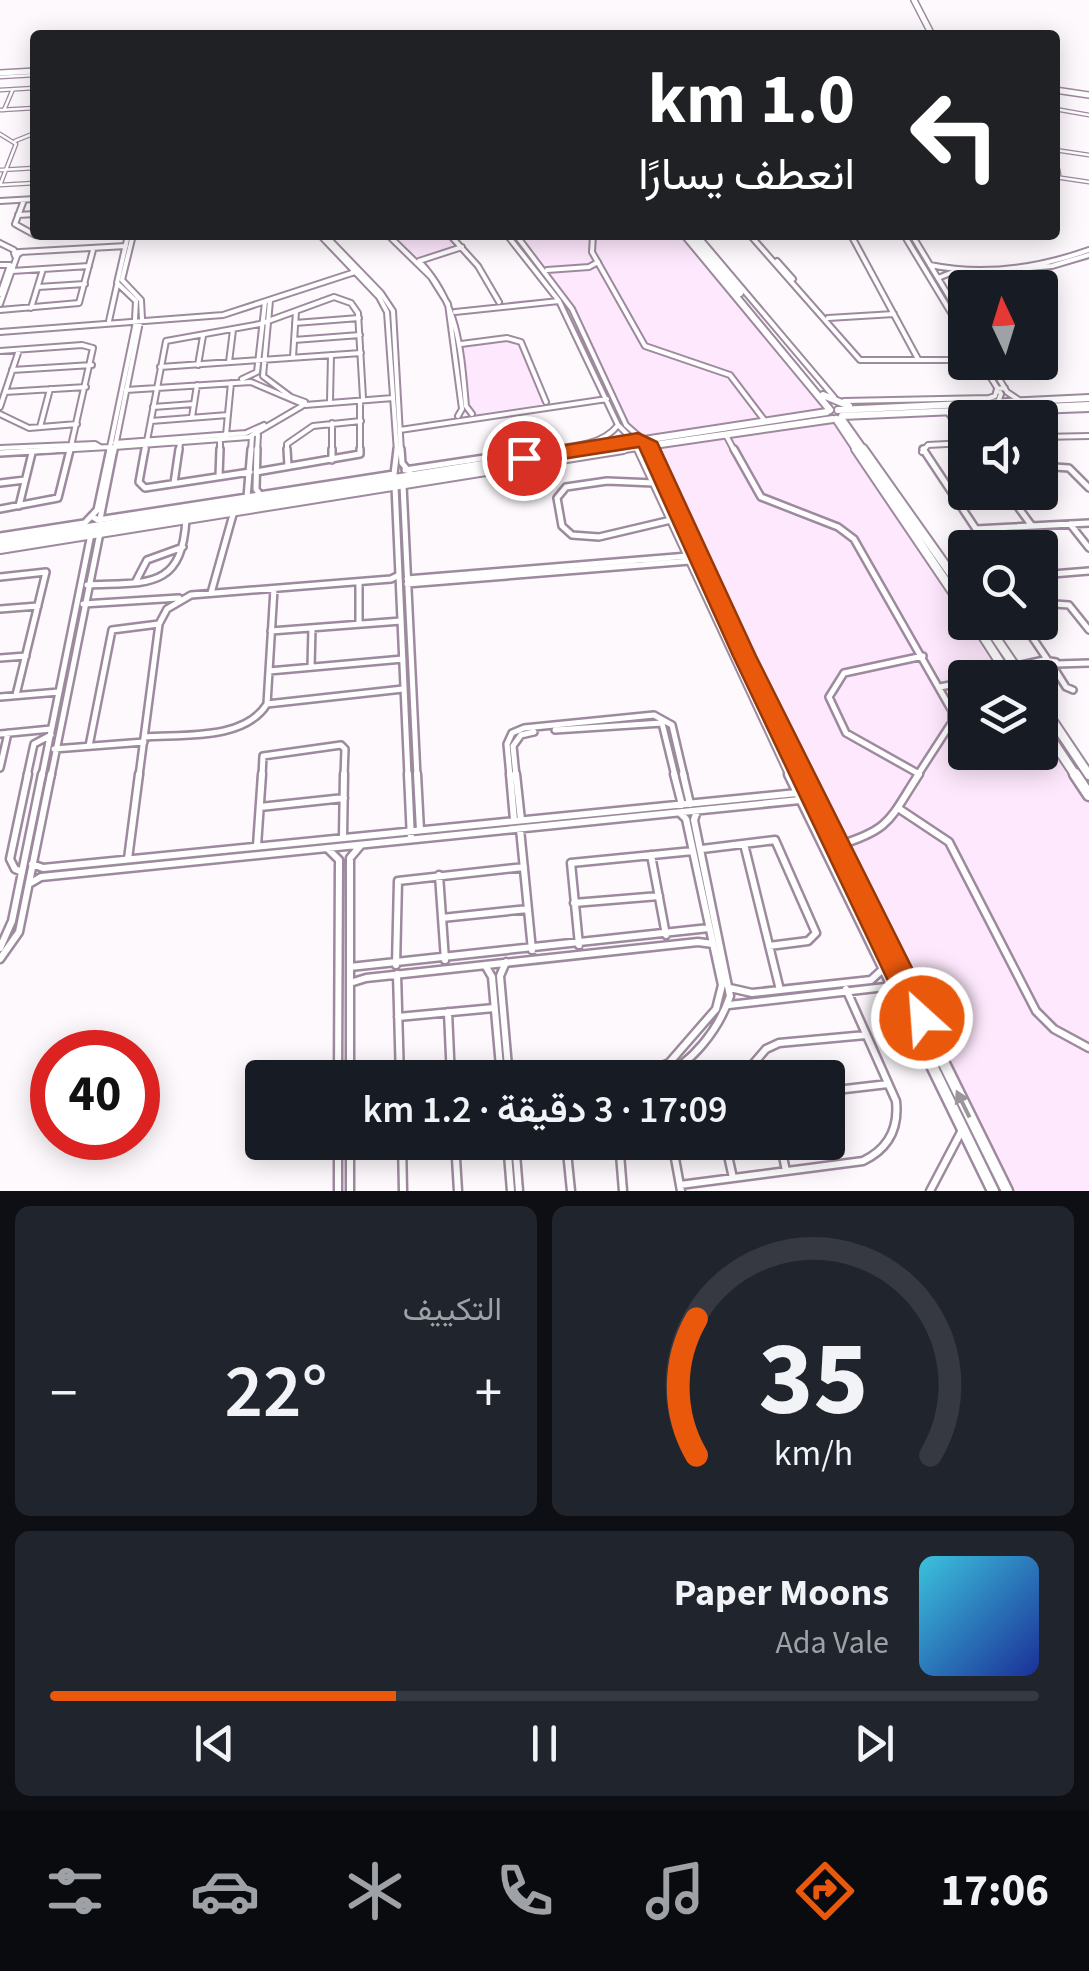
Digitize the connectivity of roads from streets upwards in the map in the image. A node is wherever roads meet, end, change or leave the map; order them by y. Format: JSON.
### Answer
{"nodes":[{"id":1,"x":916,"y":0,"type":"edge"},
{"id":2,"x":931,"y":30,"type":"edge"},
{"id":3,"x":30,"y":73,"type":"edge"},
{"id":4,"x":30,"y":73,"type":"edge"},
{"id":5,"x":3,"y":75,"type":"edge"},
{"id":6,"x":30,"y":88,"type":"edge"},
{"id":7,"x":13,"y":89,"type":"junction"},
{"id":8,"x":1060,"y":89,"type":"edge"},
{"id":9,"x":0,"y":90,"type":"edge"},
{"id":10,"x":1089,"y":93,"type":"edge"},
{"id":11,"x":30,"y":108,"type":"edge"},
{"id":12,"x":2,"y":110,"type":"edge"},
{"id":13,"x":1060,"y":111,"type":"edge"},
{"id":14,"x":1089,"y":115,"type":"edge"},
{"id":15,"x":0,"y":135,"type":"edge"},
{"id":16,"x":30,"y":136,"type":"edge"},
{"id":17,"x":15,"y":142,"type":"junction"},
{"id":18,"x":11,"y":152,"type":"junction"},
{"id":19,"x":1060,"y":152,"type":"edge"},
{"id":20,"x":1086,"y":155,"type":"edge"},
{"id":21,"x":30,"y":168,"type":"edge"},
{"id":22,"x":2,"y":171,"type":"edge"},
{"id":23,"x":1060,"y":176,"type":"edge"},
{"id":24,"x":1089,"y":181,"type":"edge"},
{"id":25,"x":30,"y":184,"type":"edge"},
{"id":26,"x":0,"y":185,"type":"edge"},
{"id":27,"x":30,"y":199,"type":"edge"},
{"id":28,"x":24,"y":200,"type":"junction"},
{"id":29,"x":0,"y":201,"type":"edge"},
{"id":30,"x":30,"y":214,"type":"edge"},
{"id":31,"x":18,"y":215,"type":"junction"},
{"id":32,"x":30,"y":232,"type":"edge"},
{"id":33,"x":96,"y":240,"type":"edge"},
{"id":34,"x":128,"y":240,"type":"edge"},
{"id":35,"x":129,"y":240,"type":"edge"},
{"id":36,"x":326,"y":240,"type":"edge"},
{"id":37,"x":327,"y":240,"type":"edge"},
{"id":38,"x":397,"y":240,"type":"edge"},
{"id":39,"x":455,"y":240,"type":"edge"},
{"id":40,"x":512,"y":240,"type":"edge"},
{"id":41,"x":520,"y":240,"type":"edge"},
{"id":42,"x":592,"y":240,"type":"edge"},
{"id":43,"x":695,"y":240,"type":"edge"},
{"id":44,"x":695,"y":240,"type":"edge"},
{"id":45,"x":756,"y":240,"type":"edge"},
{"id":46,"x":854,"y":240,"type":"edge"},
{"id":47,"x":907,"y":240,"type":"edge"},
{"id":48,"x":915,"y":240,"type":"edge"},
{"id":49,"x":0,"y":245,"type":"edge"},
{"id":50,"x":126,"y":247,"type":"junction"},
{"id":51,"x":462,"y":247,"type":"junction"},
{"id":52,"x":93,"y":249,"type":"junction"},
{"id":53,"x":16,"y":254,"type":"junction"},
{"id":54,"x":1089,"y":254,"type":"edge"},
{"id":55,"x":598,"y":262,"type":"junction"},
{"id":56,"x":421,"y":264,"type":"junction"},
{"id":57,"x":0,"y":265,"type":"edge"},
{"id":58,"x":930,"y":265,"type":"junction"},
{"id":59,"x":90,"y":266,"type":"junction"},
{"id":60,"x":11,"y":268,"type":"junction"},
{"id":61,"x":43,"y":269,"type":"junction"},
{"id":62,"x":123,"y":269,"type":"junction"},
{"id":63,"x":783,"y":270,"type":"junction"},
{"id":64,"x":951,"y":270,"type":"joint"},
{"id":65,"x":545,"y":271,"type":"junction"},
{"id":66,"x":354,"y":272,"type":"junction"},
{"id":67,"x":948,"y":272,"type":"edge"},
{"id":68,"x":940,"y":276,"type":"junction"},
{"id":69,"x":117,"y":283,"type":"junction"},
{"id":70,"x":86,"y":284,"type":"junction"},
{"id":71,"x":38,"y":287,"type":"junction"},
{"id":72,"x":552,"y":291,"type":"junction"},
{"id":73,"x":0,"y":294,"type":"edge"},
{"id":74,"x":379,"y":294,"type":"junction"},
{"id":75,"x":948,"y":294,"type":"edge"},
{"id":76,"x":539,"y":299,"type":"junction"},
{"id":77,"x":948,"y":299,"type":"edge"},
{"id":78,"x":943,"y":300,"type":"junction"},
{"id":79,"x":559,"y":301,"type":"junction"},
{"id":80,"x":267,"y":302,"type":"junction"},
{"id":81,"x":500,"y":302,"type":"junction"},
{"id":82,"x":453,"y":305,"type":"junction"},
{"id":83,"x":468,"y":306,"type":"junction"},
{"id":84,"x":0,"y":307,"type":"edge"},
{"id":85,"x":31,"y":308,"type":"junction"},
{"id":86,"x":948,"y":308,"type":"edge"},
{"id":87,"x":296,"y":310,"type":"junction"},
{"id":88,"x":455,"y":312,"type":"junction"},
{"id":89,"x":894,"y":314,"type":"junction"},
{"id":90,"x":359,"y":318,"type":"junction"},
{"id":91,"x":828,"y":318,"type":"junction"},
{"id":92,"x":109,"y":321,"type":"junction"},
{"id":93,"x":138,"y":321,"type":"junction"},
{"id":94,"x":265,"y":322,"type":"junction"},
{"id":95,"x":295,"y":323,"type":"junction"},
{"id":96,"x":0,"y":330,"type":"edge"},
{"id":97,"x":233,"y":330,"type":"junction"},
{"id":98,"x":360,"y":335,"type":"junction"},
{"id":99,"x":202,"y":336,"type":"junction"},
{"id":100,"x":294,"y":340,"type":"junction"},
{"id":101,"x":460,"y":344,"type":"junction"},
{"id":102,"x":19,"y":350,"type":"junction"},
{"id":103,"x":0,"y":351,"type":"edge"},
{"id":104,"x":360,"y":354,"type":"junction"},
{"id":105,"x":331,"y":356,"type":"junction"},
{"id":106,"x":292,"y":358,"type":"junction"},
{"id":107,"x":918,"y":358,"type":"junction"},
{"id":108,"x":948,"y":358,"type":"edge"},
{"id":109,"x":948,"y":358,"type":"edge"},
{"id":110,"x":260,"y":360,"type":"junction"},
{"id":111,"x":229,"y":362,"type":"junction"},
{"id":112,"x":198,"y":364,"type":"junction"},
{"id":113,"x":92,"y":366,"type":"junction"},
{"id":114,"x":160,"y":367,"type":"junction"},
{"id":115,"x":394,"y":367,"type":"junction"},
{"id":116,"x":12,"y":370,"type":"junction"},
{"id":117,"x":994,"y":380,"type":"edge"},
{"id":118,"x":997,"y":380,"type":"edge"},
{"id":119,"x":231,"y":383,"type":"junction"},
{"id":120,"x":196,"y":386,"type":"junction"},
{"id":121,"x":86,"y":387,"type":"junction"},
{"id":122,"x":157,"y":387,"type":"junction"},
{"id":123,"x":126,"y":389,"type":"junction"},
{"id":124,"x":1001,"y":389,"type":"junction"},
{"id":125,"x":50,"y":390,"type":"junction"},
{"id":126,"x":602,"y":390,"type":"junction"},
{"id":127,"x":5,"y":392,"type":"junction"},
{"id":128,"x":820,"y":395,"type":"junction"},
{"id":129,"x":393,"y":396,"type":"junction"},
{"id":130,"x":591,"y":397,"type":"junction"},
{"id":131,"x":362,"y":399,"type":"junction"},
{"id":132,"x":607,"y":399,"type":"junction"},
{"id":133,"x":999,"y":400,"type":"edge"},
{"id":134,"x":1018,"y":400,"type":"edge"},
{"id":135,"x":330,"y":401,"type":"junction"},
{"id":136,"x":290,"y":402,"type":"junction"},
{"id":137,"x":546,"y":402,"type":"junction"},
{"id":138,"x":1058,"y":402,"type":"edge"},
{"id":139,"x":194,"y":404,"type":"junction"},
{"id":140,"x":1089,"y":404,"type":"edge"},
{"id":141,"x":305,"y":405,"type":"junction"},
{"id":142,"x":948,"y":405,"type":"edge"},
{"id":143,"x":1058,"y":406,"type":"edge"},
{"id":144,"x":153,"y":407,"type":"junction"},
{"id":145,"x":464,"y":407,"type":"junction"},
{"id":146,"x":865,"y":409,"type":"junction"},
{"id":147,"x":0,"y":411,"type":"edge"},
{"id":148,"x":902,"y":412,"type":"junction"},
{"id":149,"x":118,"y":414,"type":"junction"},
{"id":150,"x":472,"y":414,"type":"junction"},
{"id":151,"x":835,"y":414,"type":"junction"},
{"id":152,"x":948,"y":414,"type":"edge"},
{"id":153,"x":807,"y":415,"type":"junction"},
{"id":154,"x":228,"y":416,"type":"junction"},
{"id":155,"x":458,"y":416,"type":"junction"},
{"id":156,"x":192,"y":418,"type":"junction"},
{"id":157,"x":151,"y":421,"type":"junction"},
{"id":158,"x":361,"y":421,"type":"junction"},
{"id":159,"x":399,"y":421,"type":"junction"},
{"id":160,"x":765,"y":421,"type":"junction"},
{"id":161,"x":332,"y":423,"type":"junction"},
{"id":162,"x":77,"y":424,"type":"junction"},
{"id":163,"x":414,"y":424,"type":"junction"},
{"id":164,"x":618,"y":425,"type":"junction"},
{"id":165,"x":40,"y":427,"type":"junction"},
{"id":166,"x":400,"y":430,"type":"junction"},
{"id":167,"x":260,"y":432,"type":"junction"},
{"id":168,"x":726,"y":434,"type":"junction"},
{"id":169,"x":252,"y":436,"type":"junction"},
{"id":170,"x":1089,"y":436,"type":"edge"},
{"id":171,"x":223,"y":437,"type":"junction"},
{"id":172,"x":1058,"y":437,"type":"edge"},
{"id":173,"x":180,"y":442,"type":"junction"},
{"id":174,"x":948,"y":442,"type":"edge"},
{"id":175,"x":147,"y":443,"type":"junction"},
{"id":176,"x":640,"y":444,"type":"junction"},
{"id":177,"x":112,"y":445,"type":"junction"},
{"id":178,"x":70,"y":448,"type":"junction"},
{"id":179,"x":0,"y":450,"type":"edge"},
{"id":180,"x":32,"y":452,"type":"junction"},
{"id":181,"x":254,"y":453,"type":"junction"},
{"id":182,"x":866,"y":455,"type":"junction"},
{"id":183,"x":332,"y":460,"type":"junction"},
{"id":184,"x":650,"y":464,"type":"junction"},
{"id":185,"x":288,"y":467,"type":"junction"},
{"id":186,"x":1058,"y":467,"type":"edge"},
{"id":187,"x":253,"y":472,"type":"junction"},
{"id":188,"x":410,"y":473,"type":"junction"},
{"id":189,"x":219,"y":477,"type":"junction"},
{"id":190,"x":396,"y":479,"type":"junction"},
{"id":191,"x":26,"y":480,"type":"junction"},
{"id":192,"x":0,"y":484,"type":"edge"},
{"id":193,"x":654,"y":484,"type":"junction"},
{"id":194,"x":174,"y":485,"type":"junction"},
{"id":195,"x":1089,"y":488,"type":"edge"},
{"id":196,"x":948,"y":489,"type":"edge"},
{"id":197,"x":253,"y":493,"type":"junction"},
{"id":198,"x":18,"y":506,"type":"junction"},
{"id":199,"x":0,"y":509,"type":"edge"},
{"id":200,"x":230,"y":510,"type":"junction"},
{"id":201,"x":963,"y":510,"type":"edge"},
{"id":202,"x":1020,"y":510,"type":"edge"},
{"id":203,"x":186,"y":519,"type":"junction"},
{"id":204,"x":671,"y":520,"type":"junction"},
{"id":205,"x":88,"y":522,"type":"junction"},
{"id":206,"x":1089,"y":523,"type":"edge"},
{"id":207,"x":1070,"y":524,"type":"junction"},
{"id":208,"x":96,"y":526,"type":"junction"},
{"id":209,"x":1033,"y":527,"type":"junction"},
{"id":210,"x":76,"y":530,"type":"junction"},
{"id":211,"x":0,"y":542,"type":"edge"},
{"id":212,"x":183,"y":547,"type":"junction"},
{"id":213,"x":1089,"y":548,"type":"edge"},
{"id":214,"x":91,"y":551,"type":"junction"},
{"id":215,"x":689,"y":559,"type":"junction"},
{"id":216,"x":948,"y":565,"type":"edge"},
{"id":217,"x":1089,"y":570,"type":"edge"},
{"id":218,"x":1058,"y":573,"type":"edge"},
{"id":219,"x":0,"y":577,"type":"edge"},
{"id":220,"x":403,"y":580,"type":"junction"},
{"id":221,"x":136,"y":581,"type":"junction"},
{"id":222,"x":359,"y":582,"type":"junction"},
{"id":223,"x":948,"y":583,"type":"edge"},
{"id":224,"x":86,"y":585,"type":"junction"},
{"id":225,"x":274,"y":588,"type":"junction"},
{"id":226,"x":210,"y":593,"type":"junction"},
{"id":227,"x":182,"y":598,"type":"junction"},
{"id":228,"x":82,"y":604,"type":"junction"},
{"id":229,"x":1058,"y":604,"type":"edge"},
{"id":230,"x":38,"y":606,"type":"junction"},
{"id":231,"x":0,"y":609,"type":"edge"},
{"id":232,"x":401,"y":620,"type":"junction"},
{"id":233,"x":159,"y":624,"type":"junction"},
{"id":234,"x":359,"y":624,"type":"junction"},
{"id":235,"x":312,"y":628,"type":"junction"},
{"id":236,"x":1089,"y":630,"type":"edge"},
{"id":237,"x":271,"y":631,"type":"junction"},
{"id":238,"x":988,"y":640,"type":"edge"},
{"id":239,"x":26,"y":656,"type":"junction"},
{"id":240,"x":923,"y":656,"type":"junction"},
{"id":241,"x":0,"y":658,"type":"edge"},
{"id":242,"x":403,"y":658,"type":"junction"},
{"id":243,"x":1004,"y":660,"type":"edge"},
{"id":244,"x":1058,"y":664,"type":"edge"},
{"id":245,"x":1089,"y":664,"type":"edge"},
{"id":246,"x":311,"y":667,"type":"junction"},
{"id":247,"x":269,"y":671,"type":"junction"},
{"id":248,"x":1058,"y":675,"type":"edge"},
{"id":249,"x":948,"y":685,"type":"edge"},
{"id":250,"x":940,"y":687,"type":"junction"},
{"id":251,"x":404,"y":688,"type":"junction"},
{"id":252,"x":1073,"y":690,"type":"dead end"},
{"id":253,"x":58,"y":692,"type":"junction"},
{"id":254,"x":16,"y":696,"type":"junction"},
{"id":255,"x":0,"y":697,"type":"edge"},
{"id":256,"x":267,"y":704,"type":"junction"},
{"id":257,"x":414,"y":711,"type":"junction"},
{"id":258,"x":406,"y":712,"type":"junction"},
{"id":259,"x":1058,"y":729,"type":"edge"},
{"id":260,"x":51,"y":732,"type":"junction"},
{"id":261,"x":4,"y":734,"type":"edge"},
{"id":262,"x":144,"y":740,"type":"junction"},
{"id":263,"x":89,"y":746,"type":"junction"},
{"id":264,"x":54,"y":748,"type":"junction"},
{"id":265,"x":1058,"y":749,"type":"edge"},
{"id":266,"x":47,"y":766,"type":"junction"},
{"id":267,"x":0,"y":768,"type":"edge"},
{"id":268,"x":919,"y":774,"type":"junction"},
{"id":269,"x":1089,"y":775,"type":"edge"},
{"id":270,"x":1089,"y":795,"type":"edge"},
{"id":271,"x":806,"y":796,"type":"junction"},
{"id":272,"x":344,"y":798,"type":"junction"},
{"id":273,"x":260,"y":807,"type":"junction"},
{"id":274,"x":683,"y":807,"type":"junction"},
{"id":275,"x":898,"y":807,"type":"junction"},
{"id":276,"x":699,"y":810,"type":"junction"},
{"id":277,"x":518,"y":822,"type":"junction"},
{"id":278,"x":691,"y":826,"type":"junction"},
{"id":279,"x":420,"y":834,"type":"junction"},
{"id":280,"x":411,"y":835,"type":"junction"},
{"id":281,"x":343,"y":838,"type":"junction"},
{"id":282,"x":362,"y":844,"type":"junction"},
{"id":283,"x":744,"y":844,"type":"junction"},
{"id":284,"x":257,"y":846,"type":"junction"},
{"id":285,"x":836,"y":846,"type":"junction"},
{"id":286,"x":326,"y":848,"type":"junction"},
{"id":287,"x":696,"y":850,"type":"junction"},
{"id":288,"x":651,"y":855,"type":"junction"},
{"id":289,"x":128,"y":859,"type":"junction"},
{"id":290,"x":32,"y":864,"type":"junction"},
{"id":291,"x":524,"y":867,"type":"junction"},
{"id":292,"x":22,"y":872,"type":"junction"},
{"id":293,"x":439,"y":875,"type":"junction"},
{"id":294,"x":29,"y":884,"type":"junction"},
{"id":295,"x":659,"y":896,"type":"junction"},
{"id":296,"x":350,"y":902,"type":"junction"},
{"id":297,"x":338,"y":904,"type":"junction"},
{"id":298,"x":574,"y":904,"type":"junction"},
{"id":299,"x":528,"y":909,"type":"junction"},
{"id":300,"x":442,"y":918,"type":"junction"},
{"id":301,"x":709,"y":928,"type":"junction"},
{"id":302,"x":666,"y":936,"type":"junction"},
{"id":303,"x":713,"y":944,"type":"junction"},
{"id":304,"x":579,"y":945,"type":"junction"},
{"id":305,"x":769,"y":946,"type":"junction"},
{"id":306,"x":0,"y":948,"type":"edge"},
{"id":307,"x":532,"y":950,"type":"junction"},
{"id":308,"x":505,"y":958,"type":"junction"},
{"id":309,"x":0,"y":959,"type":"edge"},
{"id":310,"x":445,"y":960,"type":"junction"},
{"id":311,"x":485,"y":965,"type":"junction"},
{"id":312,"x":350,"y":967,"type":"junction"},
{"id":313,"x":884,"y":967,"type":"junction"},
{"id":314,"x":396,"y":970,"type":"junction"},
{"id":315,"x":366,"y":973,"type":"junction"},
{"id":316,"x":496,"y":977,"type":"junction"},
{"id":317,"x":872,"y":983,"type":"junction"},
{"id":318,"x":350,"y":984,"type":"junction"},
{"id":319,"x":894,"y":986,"type":"junction"},
{"id":320,"x":730,"y":988,"type":"junction"},
{"id":321,"x":846,"y":989,"type":"junction"},
{"id":322,"x":780,"y":990,"type":"junction"},
{"id":323,"x":753,"y":996,"type":"junction"},
{"id":324,"x":729,"y":1005,"type":"junction"},
{"id":325,"x":495,"y":1008,"type":"junction"},
{"id":326,"x":448,"y":1012,"type":"junction"},
{"id":327,"x":398,"y":1017,"type":"junction"},
{"id":328,"x":702,"y":1034,"type":"junction"},
{"id":329,"x":866,"y":1035,"type":"junction"},
{"id":330,"x":1089,"y":1048,"type":"edge"},
{"id":331,"x":338,"y":1060,"type":"edge"},
{"id":332,"x":350,"y":1060,"type":"edge"},
{"id":333,"x":399,"y":1060,"type":"edge"},
{"id":334,"x":451,"y":1060,"type":"edge"},
{"id":335,"x":499,"y":1060,"type":"edge"},
{"id":336,"x":508,"y":1060,"type":"edge"},
{"id":337,"x":673,"y":1060,"type":"edge"},
{"id":338,"x":686,"y":1060,"type":"edge"},
{"id":339,"x":757,"y":1060,"type":"edge"},
{"id":340,"x":888,"y":1084,"type":"junction"},
{"id":341,"x":845,"y":1089,"type":"edge"},
{"id":342,"x":962,"y":1129,"type":"junction"},
{"id":343,"x":338,"y":1160,"type":"edge"},
{"id":344,"x":350,"y":1160,"type":"edge"},
{"id":345,"x":402,"y":1160,"type":"edge"},
{"id":346,"x":456,"y":1160,"type":"edge"},
{"id":347,"x":508,"y":1160,"type":"edge"},
{"id":348,"x":516,"y":1160,"type":"edge"},
{"id":349,"x":568,"y":1160,"type":"edge"},
{"id":350,"x":621,"y":1160,"type":"edge"},
{"id":351,"x":676,"y":1160,"type":"edge"},
{"id":352,"x":729,"y":1160,"type":"edge"},
{"id":353,"x":784,"y":1160,"type":"edge"},
{"id":354,"x":786,"y":1171,"type":"junction"},
{"id":355,"x":732,"y":1178,"type":"junction"},
{"id":356,"x":681,"y":1188,"type":"edge"},
{"id":357,"x":338,"y":1191,"type":"edge"},
{"id":358,"x":350,"y":1191,"type":"edge"},
{"id":359,"x":403,"y":1191,"type":"edge"},
{"id":360,"x":458,"y":1191,"type":"edge"},
{"id":361,"x":511,"y":1191,"type":"edge"},
{"id":362,"x":519,"y":1191,"type":"edge"},
{"id":363,"x":571,"y":1191,"type":"edge"},
{"id":364,"x":623,"y":1191,"type":"edge"},
{"id":365,"x":930,"y":1191,"type":"edge"},
{"id":366,"x":993,"y":1191,"type":"edge"},
{"id":367,"x":1006,"y":1191,"type":"edge"}],
"edges":[{"from":1,"to":2,"type":"street"},
{"from":3,"to":5,"type":"street"},
{"from":4,"to":5,"type":"street"},
{"from":6,"to":7,"type":"street"},
{"from":7,"to":9,"type":"street"},
{"from":7,"to":12,"type":"street"},
{"from":8,"to":10,"type":"street"},
{"from":11,"to":12,"type":"street"},
{"from":13,"to":14,"type":"street"},
{"from":15,"to":17,"type":"street"},
{"from":15,"to":18,"type":"street"},
{"from":16,"to":17,"type":"street"},
{"from":17,"to":18,"type":"street"},
{"from":18,"to":22,"type":"street"},
{"from":19,"to":20,"type":"street"},
{"from":21,"to":22,"type":"street"},
{"from":22,"to":26,"type":"street"},
{"from":23,"to":24,"type":"street"},
{"from":25,"to":26,"type":"street"},
{"from":27,"to":28,"type":"street"},
{"from":28,"to":29,"type":"street"},
{"from":28,"to":31,"type":"street"},
{"from":30,"to":31,"type":"street"},
{"from":31,"to":32,"type":"street"},
{"from":33,"to":52,"type":"street"},
{"from":34,"to":50,"type":"street"},
{"from":35,"to":62,"type":"street"},
{"from":36,"to":66,"type":"street"},
{"from":37,"to":74,"type":"street"},
{"from":38,"to":56,"type":"street"},
{"from":39,"to":51,"type":"street"},
{"from":40,"to":65,"type":"street"},
{"from":41,"to":65,"type":"street"},
{"from":42,"to":55,"type":"street"},
{"from":43,"to":128,"type":"street"},
{"from":44,"to":124,"type":"street"},
{"from":45,"to":63,"type":"street"},
{"from":46,"to":89,"type":"street"},
{"from":47,"to":78,"type":"street"},
{"from":48,"to":58,"type":"street"},
{"from":49,"to":53,"type":"street"},
{"from":50,"to":52,"type":"street"},
{"from":50,"to":62,"type":"street"},
{"from":51,"to":56,"type":"street"},
{"from":51,"to":81,"type":"street"},
{"from":52,"to":53,"type":"street"},
{"from":52,"to":59,"type":"street"},
{"from":53,"to":60,"type":"street"},
{"from":54,"to":64,"type":"street"},
{"from":54,"to":68,"type":"street"},
{"from":55,"to":65,"type":"street"},
{"from":55,"to":160,"type":"street"},
{"from":56,"to":82,"type":"street"},
{"from":56,"to":145,"type":"street"},
{"from":57,"to":60,"type":"street"},
{"from":58,"to":64,"type":"street"},
{"from":58,"to":68,"type":"street"},
{"from":59,"to":61,"type":"street"},
{"from":59,"to":70,"type":"street"},
{"from":60,"to":61,"type":"street"},
{"from":60,"to":73,"type":"street"},
{"from":60,"to":84,"type":"street"},
{"from":61,"to":71,"type":"street"},
{"from":62,"to":69,"type":"street"},
{"from":62,"to":93,"type":"street"},
{"from":63,"to":91,"type":"street"},
{"from":63,"to":108,"type":"street"},
{"from":65,"to":72,"type":"street"},
{"from":65,"to":176,"type":"street"},
{"from":66,"to":74,"type":"street"},
{"from":66,"to":80,"type":"street"},
{"from":66,"to":93,"type":"street"},
{"from":67,"to":68,"type":"street"},
{"from":68,"to":75,"type":"street"},
{"from":69,"to":92,"type":"street"},
{"from":69,"to":93,"type":"street"},
{"from":70,"to":71,"type":"street"},
{"from":70,"to":85,"type":"street"},
{"from":71,"to":85,"type":"street"},
{"from":72,"to":76,"type":"street"},
{"from":72,"to":79,"type":"street"},
{"from":74,"to":115,"type":"street"},
{"from":76,"to":79,"type":"street"},
{"from":76,"to":81,"type":"street"},
{"from":76,"to":83,"type":"street"},
{"from":77,"to":78,"type":"street"},
{"from":78,"to":86,"type":"street"},
{"from":79,"to":126,"type":"street"},
{"from":80,"to":93,"type":"street"},
{"from":80,"to":94,"type":"street"},
{"from":81,"to":83,"type":"street"},
{"from":82,"to":83,"type":"street"},
{"from":82,"to":88,"type":"street"},
{"from":83,"to":88,"type":"street"},
{"from":84,"to":85,"type":"street"},
{"from":87,"to":90,"type":"street"},
{"from":87,"to":94,"type":"street"},
{"from":87,"to":95,"type":"street"},
{"from":88,"to":101,"type":"street"},
{"from":89,"to":91,"type":"street"},
{"from":89,"to":107,"type":"street"},
{"from":90,"to":95,"type":"street"},
{"from":90,"to":98,"type":"street"},
{"from":91,"to":107,"type":"street"},
{"from":92,"to":93,"type":"street"},
{"from":92,"to":96,"type":"street"},
{"from":93,"to":96,"type":"street"},
{"from":93,"to":123,"type":"street"},
{"from":93,"to":149,"type":"street"},
{"from":94,"to":97,"type":"street"},
{"from":94,"to":110,"type":"street"},
{"from":95,"to":100,"type":"street"},
{"from":97,"to":99,"type":"street"},
{"from":97,"to":111,"type":"street"},
{"from":98,"to":100,"type":"street"},
{"from":98,"to":104,"type":"street"},
{"from":99,"to":112,"type":"street"},
{"from":99,"to":114,"type":"street"},
{"from":100,"to":106,"type":"street"},
{"from":101,"to":137,"type":"street"},
{"from":101,"to":145,"type":"street"},
{"from":102,"to":103,"type":"street"},
{"from":102,"to":113,"type":"street"},
{"from":102,"to":116,"type":"street"},
{"from":104,"to":105,"type":"street"},
{"from":104,"to":131,"type":"street"},
{"from":105,"to":106,"type":"street"},
{"from":105,"to":135,"type":"street"},
{"from":106,"to":110,"type":"street"},
{"from":107,"to":109,"type":"street"},
{"from":110,"to":111,"type":"street"},
{"from":110,"to":122,"type":"street"},
{"from":110,"to":135,"type":"street"},
{"from":111,"to":112,"type":"street"},
{"from":112,"to":114,"type":"street"},
{"from":113,"to":116,"type":"street"},
{"from":113,"to":121,"type":"street"},
{"from":114,"to":122,"type":"street"},
{"from":115,"to":129,"type":"street"},
{"from":115,"to":159,"type":"street"},
{"from":116,"to":127,"type":"street"},
{"from":117,"to":124,"type":"street"},
{"from":118,"to":124,"type":"street"},
{"from":119,"to":120,"type":"street"},
{"from":119,"to":136,"type":"street"},
{"from":119,"to":154,"type":"street"},
{"from":120,"to":122,"type":"street"},
{"from":120,"to":139,"type":"street"},
{"from":121,"to":125,"type":"street"},
{"from":121,"to":162,"type":"street"},
{"from":122,"to":123,"type":"street"},
{"from":122,"to":144,"type":"street"},
{"from":123,"to":149,"type":"street"},
{"from":124,"to":133,"type":"street"},
{"from":124,"to":134,"type":"street"},
{"from":125,"to":127,"type":"street"},
{"from":125,"to":165,"type":"street"},
{"from":126,"to":130,"type":"street"},
{"from":126,"to":132,"type":"street"},
{"from":127,"to":147,"type":"street"},
{"from":128,"to":146,"type":"street"},
{"from":128,"to":151,"type":"street"},
{"from":128,"to":153,"type":"street"},
{"from":129,"to":131,"type":"street"},
{"from":129,"to":190,"type":"street"},
{"from":130,"to":132,"type":"street"},
{"from":130,"to":137,"type":"street"},
{"from":130,"to":163,"type":"street"},
{"from":131,"to":135,"type":"street"},
{"from":131,"to":141,"type":"street"},
{"from":131,"to":158,"type":"street"},
{"from":132,"to":164,"type":"street"},
{"from":136,"to":141,"type":"street"},
{"from":136,"to":171,"type":"street"},
{"from":137,"to":150,"type":"street"},
{"from":138,"to":140,"type":"street"},
{"from":139,"to":144,"type":"street"},
{"from":139,"to":156,"type":"street"},
{"from":140,"to":143,"type":"street"},
{"from":140,"to":148,"type":"street"},
{"from":141,"to":167,"type":"street"},
{"from":142,"to":146,"type":"street"},
{"from":144,"to":157,"type":"street"},
{"from":145,"to":150,"type":"street"},
{"from":145,"to":155,"type":"street"},
{"from":146,"to":148,"type":"street"},
{"from":146,"to":151,"type":"street"},
{"from":147,"to":165,"type":"street"},
{"from":148,"to":152,"type":"street"},
{"from":149,"to":177,"type":"street"},
{"from":150,"to":155,"type":"street"},
{"from":151,"to":153,"type":"street"},
{"from":151,"to":168,"type":"street"},
{"from":151,"to":182,"type":"street"},
{"from":153,"to":160,"type":"street"},
{"from":154,"to":156,"type":"street"},
{"from":154,"to":171,"type":"street"},
{"from":155,"to":163,"type":"street"},
{"from":156,"to":157,"type":"street"},
{"from":157,"to":175,"type":"street"},
{"from":158,"to":161,"type":"street"},
{"from":158,"to":183,"type":"street"},
{"from":159,"to":163,"type":"street"},
{"from":159,"to":166,"type":"street"},
{"from":160,"to":176,"type":"street"},
{"from":161,"to":183,"type":"street"},
{"from":161,"to":185,"type":"street"},
{"from":162,"to":165,"type":"street"},
{"from":162,"to":178,"type":"street"},
{"from":163,"to":166,"type":"street"},
{"from":164,"to":176,"type":"street"},
{"from":164,"to":188,"type":"street"},
{"from":166,"to":188,"type":"street"},
{"from":167,"to":169,"type":"street"},
{"from":167,"to":181,"type":"street"},
{"from":168,"to":176,"type":"street"},
{"from":168,"to":240,"type":"street"},
{"from":169,"to":171,"type":"street"},
{"from":169,"to":181,"type":"street"},
{"from":170,"to":172,"type":"street"},
{"from":171,"to":173,"type":"street"},
{"from":171,"to":175,"type":"street"},
{"from":171,"to":189,"type":"street"},
{"from":173,"to":175,"type":"street"},
{"from":173,"to":194,"type":"street"},
{"from":174,"to":196,"type":"street"},
{"from":175,"to":177,"type":"street"},
{"from":175,"to":194,"type":"street"},
{"from":176,"to":184,"type":"street"},
{"from":176,"to":188,"type":"street"},
{"from":176,"to":190,"type":"street"},
{"from":177,"to":178,"type":"street"},
{"from":177,"to":208,"type":"street"},
{"from":178,"to":179,"type":"street"},
{"from":178,"to":180,"type":"street"},
{"from":178,"to":198,"type":"street"},
{"from":179,"to":180,"type":"street"},
{"from":180,"to":191,"type":"street"},
{"from":181,"to":187,"type":"street"},
{"from":182,"to":216,"type":"street"},
{"from":182,"to":223,"type":"street"},
{"from":183,"to":185,"type":"street"},
{"from":184,"to":193,"type":"street"},
{"from":184,"to":271,"type":"street"},
{"from":185,"to":187,"type":"street"},
{"from":186,"to":195,"type":"street"},
{"from":187,"to":189,"type":"street"},
{"from":187,"to":197,"type":"street"},
{"from":188,"to":190,"type":"street"},
{"from":188,"to":190,"type":"street"},
{"from":189,"to":194,"type":"street"},
{"from":190,"to":197,"type":"street"},
{"from":190,"to":200,"type":"street"},
{"from":190,"to":220,"type":"street"},
{"from":191,"to":192,"type":"street"},
{"from":191,"to":198,"type":"street"},
{"from":193,"to":204,"type":"street"},
{"from":193,"to":204,"type":"street"},
{"from":197,"to":208,"type":"street"},
{"from":198,"to":199,"type":"street"},
{"from":200,"to":203,"type":"street"},
{"from":200,"to":208,"type":"street"},
{"from":200,"to":226,"type":"street"},
{"from":201,"to":209,"type":"street"},
{"from":202,"to":209,"type":"street"},
{"from":203,"to":208,"type":"street"},
{"from":203,"to":212,"type":"street"},
{"from":204,"to":215,"type":"street"},
{"from":205,"to":208,"type":"street"},
{"from":205,"to":210,"type":"street"},
{"from":205,"to":211,"type":"street"},
{"from":206,"to":207,"type":"street"},
{"from":207,"to":209,"type":"street"},
{"from":207,"to":213,"type":"street"},
{"from":208,"to":210,"type":"street"},
{"from":208,"to":211,"type":"street"},
{"from":208,"to":214,"type":"street"},
{"from":210,"to":211,"type":"street"},
{"from":212,"to":221,"type":"street"},
{"from":212,"to":221,"type":"street"},
{"from":214,"to":224,"type":"street"},
{"from":214,"to":253,"type":"street"},
{"from":215,"to":220,"type":"street"},
{"from":215,"to":271,"type":"street"},
{"from":217,"to":218,"type":"street"},
{"from":219,"to":230,"type":"street"},
{"from":220,"to":222,"type":"street"},
{"from":220,"to":232,"type":"street"},
{"from":220,"to":257,"type":"street"},
{"from":221,"to":224,"type":"street"},
{"from":222,"to":225,"type":"street"},
{"from":222,"to":234,"type":"street"},
{"from":224,"to":228,"type":"street"},
{"from":225,"to":226,"type":"street"},
{"from":225,"to":237,"type":"street"},
{"from":226,"to":227,"type":"street"},
{"from":227,"to":228,"type":"street"},
{"from":227,"to":233,"type":"street"},
{"from":228,"to":264,"type":"street"},
{"from":229,"to":236,"type":"street"},
{"from":230,"to":231,"type":"street"},
{"from":230,"to":239,"type":"street"},
{"from":232,"to":234,"type":"street"},
{"from":232,"to":242,"type":"street"},
{"from":233,"to":262,"type":"street"},
{"from":233,"to":263,"type":"street"},
{"from":234,"to":235,"type":"street"},
{"from":235,"to":237,"type":"street"},
{"from":235,"to":246,"type":"street"},
{"from":237,"to":247,"type":"street"},
{"from":238,"to":243,"type":"street"},
{"from":239,"to":241,"type":"street"},
{"from":239,"to":254,"type":"street"},
{"from":240,"to":250,"type":"street"},
{"from":240,"to":268,"type":"street"},
{"from":242,"to":246,"type":"street"},
{"from":242,"to":251,"type":"street"},
{"from":244,"to":245,"type":"street"},
{"from":246,"to":247,"type":"street"},
{"from":247,"to":256,"type":"street"},
{"from":248,"to":252,"type":"street"},
{"from":249,"to":250,"type":"street"},
{"from":250,"to":268,"type":"street"},
{"from":251,"to":256,"type":"street"},
{"from":251,"to":258,"type":"street"},
{"from":253,"to":254,"type":"street"},
{"from":253,"to":260,"type":"street"},
{"from":254,"to":255,"type":"street"},
{"from":256,"to":262,"type":"street"},
{"from":257,"to":258,"type":"street"},
{"from":257,"to":279,"type":"street"},
{"from":258,"to":280,"type":"street"},
{"from":259,"to":269,"type":"street"},
{"from":260,"to":261,"type":"street"},
{"from":260,"to":266,"type":"street"},
{"from":260,"to":292,"type":"street"},
{"from":261,"to":267,"type":"street"},
{"from":262,"to":263,"type":"street"},
{"from":262,"to":289,"type":"street"},
{"from":263,"to":264,"type":"street"},
{"from":264,"to":266,"type":"street"},
{"from":265,"to":270,"type":"street"},
{"from":266,"to":290,"type":"street"},
{"from":266,"to":292,"type":"street"},
{"from":268,"to":275,"type":"street"},
{"from":271,"to":274,"type":"street"},
{"from":271,"to":276,"type":"street"},
{"from":271,"to":285,"type":"street"},
{"from":271,"to":313,"type":"street"},
{"from":272,"to":273,"type":"street"},
{"from":272,"to":273,"type":"street"},
{"from":272,"to":281,"type":"street"},
{"from":273,"to":284,"type":"street"},
{"from":274,"to":276,"type":"street"},
{"from":274,"to":277,"type":"street"},
{"from":274,"to":277,"type":"street"},
{"from":274,"to":278,"type":"street"},
{"from":275,"to":285,"type":"street"},
{"from":275,"to":330,"type":"street"},
{"from":276,"to":278,"type":"street"},
{"from":277,"to":279,"type":"street"},
{"from":277,"to":291,"type":"street"},
{"from":278,"to":287,"type":"street"},
{"from":279,"to":280,"type":"street"},
{"from":280,"to":281,"type":"street"},
{"from":280,"to":282,"type":"street"},
{"from":281,"to":284,"type":"street"},
{"from":282,"to":286,"type":"street"},
{"from":282,"to":296,"type":"street"},
{"from":283,"to":287,"type":"street"},
{"from":283,"to":305,"type":"street"},
{"from":283,"to":305,"type":"street"},
{"from":284,"to":289,"type":"street"},
{"from":367,"to":285,"type":"street","one_way":true},
{"from":286,"to":294,"type":"street"},
{"from":286,"to":297,"type":"street"},
{"from":287,"to":288,"type":"street"},
{"from":287,"to":301,"type":"street"},
{"from":287,"to":320,"type":"street"},
{"from":288,"to":295,"type":"street"},
{"from":288,"to":298,"type":"street"},
{"from":289,"to":290,"type":"street"},
{"from":290,"to":294,"type":"street"},
{"from":291,"to":293,"type":"street"},
{"from":291,"to":299,"type":"street"},
{"from":292,"to":306,"type":"street"},
{"from":293,"to":300,"type":"street"},
{"from":293,"to":314,"type":"street"},
{"from":294,"to":309,"type":"street"},
{"from":295,"to":298,"type":"street"},
{"from":295,"to":302,"type":"street"},
{"from":296,"to":297,"type":"street"},
{"from":296,"to":312,"type":"street"},
{"from":297,"to":331,"type":"street"},
{"from":298,"to":304,"type":"street"},
{"from":299,"to":300,"type":"street"},
{"from":299,"to":307,"type":"street"},
{"from":300,"to":310,"type":"street"},
{"from":301,"to":302,"type":"street"},
{"from":301,"to":303,"type":"street"},
{"from":302,"to":304,"type":"street"},
{"from":303,"to":308,"type":"street"},
{"from":303,"to":328,"type":"street"},
{"from":304,"to":307,"type":"street"},
{"from":305,"to":322,"type":"street"},
{"from":307,"to":308,"type":"street"},
{"from":308,"to":310,"type":"street"},
{"from":308,"to":311,"type":"street"},
{"from":308,"to":316,"type":"street"},
{"from":310,"to":314,"type":"street"},
{"from":311,"to":314,"type":"street"},
{"from":311,"to":316,"type":"street"},
{"from":312,"to":315,"type":"street"},
{"from":312,"to":318,"type":"street"},
{"from":313,"to":317,"type":"street"},
{"from":313,"to":319,"type":"street"},
{"from":314,"to":315,"type":"street"},
{"from":314,"to":327,"type":"street"},
{"from":315,"to":318,"type":"street"},
{"from":316,"to":325,"type":"street"},
{"from":316,"to":336,"type":"street"},
{"from":317,"to":319,"type":"street"},
{"from":317,"to":321,"type":"street"},
{"from":317,"to":322,"type":"street"},
{"from":318,"to":332,"type":"street"},
{"from":319,"to":342,"type":"street"},
{"from":320,"to":323,"type":"street"},
{"from":320,"to":324,"type":"street"},
{"from":321,"to":323,"type":"street"},
{"from":321,"to":329,"type":"street"},
{"from":322,"to":323,"type":"street"},
{"from":323,"to":324,"type":"street"},
{"from":324,"to":328,"type":"street"},
{"from":325,"to":326,"type":"street"},
{"from":325,"to":335,"type":"street"},
{"from":326,"to":327,"type":"street"},
{"from":326,"to":334,"type":"street"},
{"from":327,"to":333,"type":"street"},
{"from":328,"to":337,"type":"street"},
{"from":328,"to":338,"type":"street"},
{"from":329,"to":339,"type":"street"},
{"from":329,"to":340,"type":"street"},
{"from":340,"to":341,"type":"street"},
{"from":340,"to":354,"type":"street"},
{"from":342,"to":365,"type":"street"},
{"from":342,"to":366,"type":"street"},
{"from":343,"to":357,"type":"street"},
{"from":344,"to":358,"type":"street"},
{"from":345,"to":359,"type":"street"},
{"from":346,"to":360,"type":"street"},
{"from":347,"to":361,"type":"street"},
{"from":348,"to":362,"type":"street"},
{"from":349,"to":363,"type":"street"},
{"from":350,"to":364,"type":"street"},
{"from":351,"to":356,"type":"street"},
{"from":352,"to":355,"type":"street"},
{"from":353,"to":354,"type":"street"},
{"from":354,"to":355,"type":"street"},
{"from":355,"to":356,"type":"street"}]}
